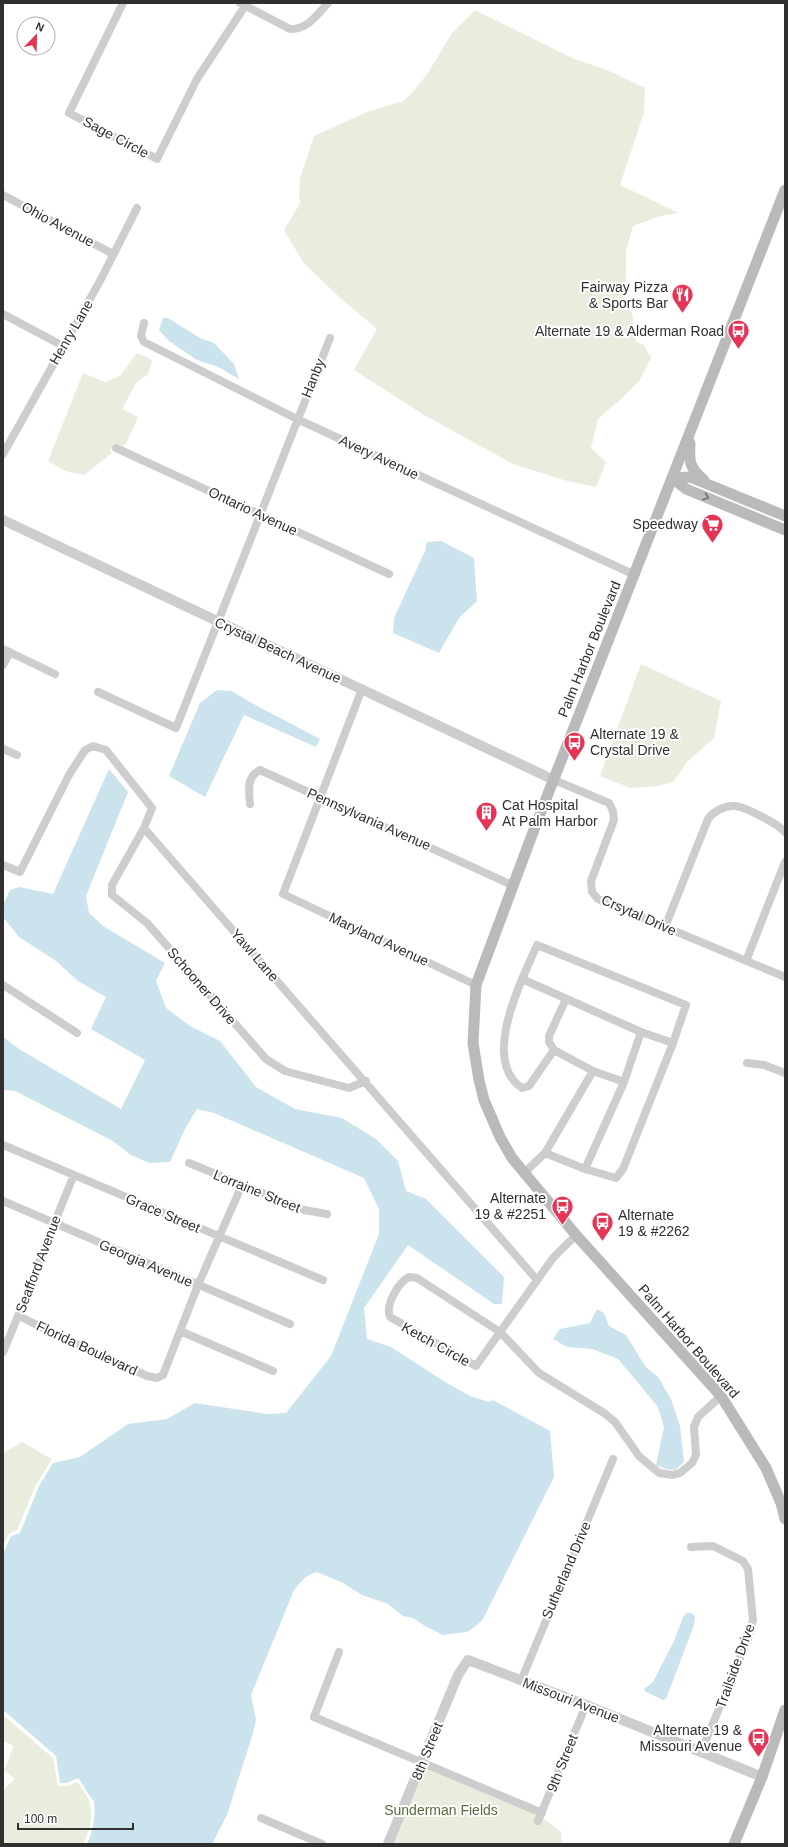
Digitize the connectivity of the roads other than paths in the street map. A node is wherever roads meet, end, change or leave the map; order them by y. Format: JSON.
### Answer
{"nodes":[{"id":1,"x":123,"y":3,"type":"edge"},
{"id":2,"x":328,"y":3,"type":"edge"},
{"id":3,"x":242,"y":4,"type":"edge"},
{"id":4,"x":785,"y":190,"type":"edge"},
{"id":5,"x":3,"y":195,"type":"edge"},
{"id":6,"x":137,"y":208,"type":"dead end"},
{"id":7,"x":113,"y":254,"type":"junction"},
{"id":8,"x":3,"y":314,"type":"edge"},
{"id":9,"x":144,"y":323,"type":"dead end"},
{"id":10,"x":330,"y":338,"type":"dead end"},
{"id":11,"x":63,"y":346,"type":"junction"},
{"id":12,"x":297,"y":419,"type":"junction"},
{"id":13,"x":691,"y":429,"type":"junction"},
{"id":14,"x":116,"y":448,"type":"dead end"},
{"id":15,"x":3,"y":454,"type":"edge"},
{"id":16,"x":672,"y":478,"type":"junction"},
{"id":17,"x":711,"y":485,"type":"junction"},
{"id":18,"x":260,"y":514,"type":"junction"},
{"id":19,"x":785,"y":516,"type":"edge"},
{"id":20,"x":3,"y":520,"type":"edge"},
{"id":21,"x":785,"y":530,"type":"edge"},
{"id":22,"x":389,"y":574,"type":"dead end"},
{"id":23,"x":635,"y":575,"type":"junction"},
{"id":24,"x":218,"y":622,"type":"junction"},
{"id":25,"x":6,"y":651,"type":"edge"},
{"id":26,"x":3,"y":666,"type":"edge"},
{"id":27,"x":55,"y":674,"type":"dead end"},
{"id":28,"x":362,"y":689,"type":"junction"},
{"id":29,"x":98,"y":692,"type":"dead end"},
{"id":30,"x":3,"y":749,"type":"edge"},
{"id":31,"x":18,"y":755,"type":"dead end"},
{"id":32,"x":554,"y":780,"type":"junction"},
{"id":33,"x":319,"y":797,"type":"junction"},
{"id":34,"x":250,"y":804,"type":"dead end"},
{"id":35,"x":144,"y":828,"type":"junction"},
{"id":36,"x":785,"y":832,"type":"edge"},
{"id":37,"x":785,"y":862,"type":"edge"},
{"id":38,"x":3,"y":865,"type":"edge"},
{"id":39,"x":512,"y":885,"type":"junction"},
{"id":40,"x":665,"y":927,"type":"junction"},
{"id":41,"x":746,"y":961,"type":"junction"},
{"id":42,"x":785,"y":977,"type":"edge"},
{"id":43,"x":522,"y":979,"type":"junction"},
{"id":44,"x":3,"y":985,"type":"edge"},
{"id":45,"x":476,"y":985,"type":"junction"},
{"id":46,"x":566,"y":999,"type":"junction"},
{"id":47,"x":640,"y":1032,"type":"junction"},
{"id":48,"x":77,"y":1033,"type":"dead end"},
{"id":49,"x":673,"y":1043,"type":"junction"},
{"id":50,"x":554,"y":1050,"type":"junction"},
{"id":51,"x":747,"y":1063,"type":"dead end"},
{"id":52,"x":593,"y":1071,"type":"junction"},
{"id":53,"x":785,"y":1073,"type":"edge"},
{"id":54,"x":366,"y":1081,"type":"junction"},
{"id":55,"x":624,"y":1082,"type":"junction"},
{"id":56,"x":3,"y":1145,"type":"edge"},
{"id":57,"x":545,"y":1153,"type":"junction"},
{"id":58,"x":189,"y":1163,"type":"dead end"},
{"id":59,"x":585,"y":1169,"type":"junction"},
{"id":60,"x":524,"y":1173,"type":"junction"},
{"id":61,"x":74,"y":1175,"type":"junction"},
{"id":62,"x":242,"y":1185,"type":"junction"},
{"id":63,"x":3,"y":1201,"type":"edge"},
{"id":64,"x":326,"y":1214,"type":"dead end"},
{"id":65,"x":53,"y":1223,"type":"junction"},
{"id":66,"x":576,"y":1235,"type":"junction"},
{"id":67,"x":221,"y":1237,"type":"junction"},
{"id":68,"x":323,"y":1280,"type":"dead end"},
{"id":69,"x":537,"y":1280,"type":"junction"},
{"id":70,"x":198,"y":1285,"type":"junction"},
{"id":71,"x":19,"y":1316,"type":"junction"},
{"id":72,"x":290,"y":1324,"type":"dead end"},
{"id":73,"x":180,"y":1331,"type":"junction"},
{"id":74,"x":500,"y":1332,"type":"junction"},
{"id":75,"x":3,"y":1352,"type":"edge"},
{"id":76,"x":273,"y":1371,"type":"dead end"},
{"id":77,"x":721,"y":1396,"type":"junction"},
{"id":78,"x":613,"y":1459,"type":"dead end"},
{"id":79,"x":783,"y":1503,"type":"edge"},
{"id":80,"x":785,"y":1519,"type":"edge"},
{"id":81,"x":691,"y":1547,"type":"dead end"},
{"id":82,"x":340,"y":1652,"type":"dead end"},
{"id":83,"x":468,"y":1660,"type":"joint"},
{"id":84,"x":521,"y":1680,"type":"junction"},
{"id":85,"x":586,"y":1705,"type":"junction"},
{"id":86,"x":785,"y":1710,"type":"edge"},
{"id":87,"x":702,"y":1752,"type":"junction"},
{"id":88,"x":423,"y":1762,"type":"junction"},
{"id":89,"x":762,"y":1777,"type":"junction"},
{"id":90,"x":542,"y":1813,"type":"junction"},
{"id":91,"x":261,"y":1818,"type":"dead end"},
{"id":92,"x":538,"y":1821,"type":"dead end"},
{"id":93,"x":322,"y":1844,"type":"edge"},
{"id":94,"x":388,"y":1844,"type":"edge"},
{"id":95,"x":734,"y":1844,"type":"edge"}],
"edges":[{"from":1,"to":3,"type":"street","name":"Sage Circle"},
{"from":2,"to":3,"type":"street"},
{"from":4,"to":13,"type":"main road","name":"Palm Harbor Boulevard"},
{"from":5,"to":7,"type":"street","name":"Ohio Avenue"},
{"from":6,"to":7,"type":"street","name":"Henry Lane"},
{"from":7,"to":11,"type":"street","name":"Henry Lane"},
{"from":8,"to":11,"type":"street"},
{"from":9,"to":12,"type":"street","name":"Avery Avenue"},
{"from":10,"to":12,"type":"street","name":"Hanby"},
{"from":11,"to":15,"type":"street","name":"Henry Lane"},
{"from":12,"to":18,"type":"street","name":"Hanby"},
{"from":12,"to":23,"type":"street","name":"Avery Avenue"},
{"from":13,"to":16,"type":"main road","name":"Palm Harbor Boulevard"},
{"from":13,"to":17,"type":"main road"},
{"from":14,"to":18,"type":"street","name":"Ontario Avenue"},
{"from":16,"to":17,"type":"main road"},
{"from":16,"to":21,"type":"main road","one_way":true},
{"from":16,"to":23,"type":"main road","name":"Palm Harbor Boulevard"},
{"from":17,"to":19,"type":"main road"},
{"from":18,"to":22,"type":"street","name":"Ontario Avenue"},
{"from":18,"to":24,"type":"street","name":"Hanby"},
{"from":20,"to":24,"type":"street","name":"Crystal Beach Avenue"},
{"from":23,"to":32,"type":"main road","name":"Palm Harbor Boulevard"},
{"from":24,"to":28,"type":"street","name":"Crystal Beach Avenue"},
{"from":24,"to":29,"type":"street"},
{"from":25,"to":26,"type":"street"},
{"from":25,"to":27,"type":"street"},
{"from":28,"to":32,"type":"street","name":"Crystal Beach Avenue"},
{"from":28,"to":33,"type":"street"},
{"from":30,"to":31,"type":"street"},
{"from":32,"to":39,"type":"main road","name":"Palm Harbor Boulevard"},
{"from":32,"to":40,"type":"street","name":"Crsytal Drive"},
{"from":33,"to":34,"type":"street","name":"Pennsylvania Avenue"},
{"from":33,"to":39,"type":"street","name":"Pennsylvania Avenue"},
{"from":33,"to":45,"type":"street","name":"Maryland Avenue"},
{"from":35,"to":38,"type":"street"},
{"from":35,"to":54,"type":"street","name":"Yawl Lane"},
{"from":35,"to":54,"type":"street","name":"Schooner Drive"},
{"from":36,"to":40,"type":"street"},
{"from":37,"to":41,"type":"street"},
{"from":39,"to":45,"type":"main road","name":"Palm Harbor Boulevard"},
{"from":40,"to":41,"type":"street","name":"Crsytal Drive"},
{"from":41,"to":42,"type":"street","name":"Crsytal Drive"},
{"from":43,"to":46,"type":"street"},
{"from":43,"to":49,"type":"street"},
{"from":43,"to":50,"type":"street"},
{"from":44,"to":48,"type":"street"},
{"from":45,"to":60,"type":"main road","name":"Palm Harbor Boulevard"},
{"from":46,"to":47,"type":"street"},
{"from":46,"to":50,"type":"street"},
{"from":47,"to":49,"type":"street"},
{"from":47,"to":55,"type":"street"},
{"from":49,"to":59,"type":"street"},
{"from":50,"to":52,"type":"street"},
{"from":51,"to":53,"type":"street"},
{"from":52,"to":55,"type":"street"},
{"from":52,"to":57,"type":"street"},
{"from":54,"to":69,"type":"street","name":"Yawl Lane"},
{"from":55,"to":59,"type":"street"},
{"from":56,"to":61,"type":"street","name":"Grace Street"},
{"from":57,"to":59,"type":"street"},
{"from":57,"to":60,"type":"street"},
{"from":58,"to":62,"type":"street","name":"Lorraine Street"},
{"from":60,"to":66,"type":"main road","name":"Palm Harbor Boulevard"},
{"from":61,"to":65,"type":"street","name":"Seafford Avenue"},
{"from":61,"to":67,"type":"street","name":"Grace Street"},
{"from":62,"to":64,"type":"street","name":"Lorraine Street"},
{"from":62,"to":67,"type":"street"},
{"from":63,"to":65,"type":"street","name":"Georgia Avenue"},
{"from":65,"to":70,"type":"street","name":"Georgia Avenue"},
{"from":65,"to":71,"type":"street","name":"Seafford Avenue"},
{"from":66,"to":69,"type":"street","name":"Ketch Circle"},
{"from":66,"to":77,"type":"main road","name":"Palm Harbor Boulevard"},
{"from":67,"to":68,"type":"street","name":"Grace Street"},
{"from":67,"to":70,"type":"street"},
{"from":69,"to":74,"type":"street","name":"Ketch Circle"},
{"from":70,"to":72,"type":"street","name":"Georgia Avenue"},
{"from":70,"to":73,"type":"street"},
{"from":71,"to":73,"type":"street","name":"Florida Boulevard"},
{"from":71,"to":75,"type":"street","name":"Seafford Avenue"},
{"from":73,"to":76,"type":"street"},
{"from":74,"to":74,"type":"street","name":"Ketch Circle"},
{"from":74,"to":77,"type":"street"},
{"from":77,"to":79,"type":"main road","name":"Palm Harbor Boulevard"},
{"from":78,"to":84,"type":"street","name":"Sutherland Drive"},
{"from":79,"to":80,"type":"main road","name":"Palm Harbor Boulevard"},
{"from":81,"to":87,"type":"street","name":"Trailside Drive"},
{"from":82,"to":88,"type":"street"},
{"from":83,"to":84,"type":"street","name":"Missouri Avenue"},
{"from":83,"to":88,"type":"street","name":"8th Street"},
{"from":84,"to":85,"type":"street","name":"Missouri Avenue"},
{"from":85,"to":87,"type":"street","name":"Missouri Avenue"},
{"from":85,"to":90,"type":"street","name":"9th Street"},
{"from":86,"to":89,"type":"main road"},
{"from":87,"to":89,"type":"street","name":"Missouri Avenue"},
{"from":88,"to":90,"type":"street"},
{"from":88,"to":94,"type":"street","name":"8th Street"},
{"from":89,"to":95,"type":"main road"},
{"from":90,"to":92,"type":"street","name":"9th Street"},
{"from":91,"to":93,"type":"street"}]}
